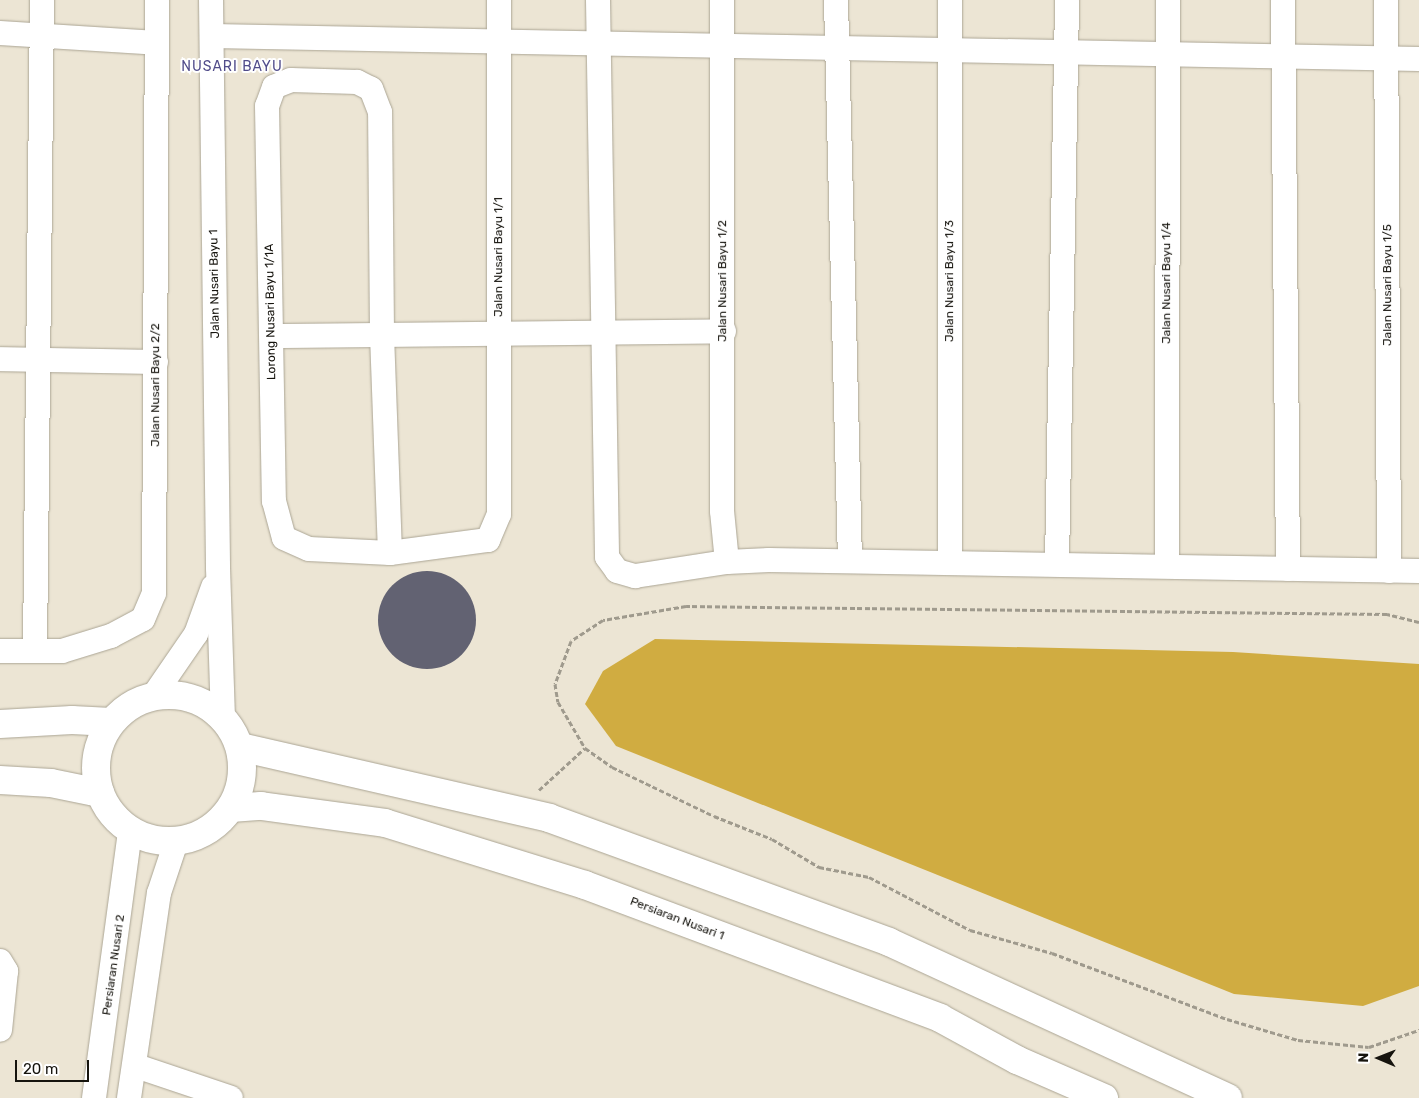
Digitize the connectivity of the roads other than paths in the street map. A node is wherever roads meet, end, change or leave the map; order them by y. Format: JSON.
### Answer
{"nodes":[{"id":1,"x":42,"y":0,"type":"edge"},
{"id":2,"x":157,"y":0,"type":"edge"},
{"id":3,"x":211,"y":0,"type":"edge"},
{"id":4,"x":499,"y":0,"type":"edge"},
{"id":5,"x":598,"y":0,"type":"edge"},
{"id":6,"x":722,"y":0,"type":"edge"},
{"id":7,"x":836,"y":0,"type":"edge"},
{"id":8,"x":950,"y":0,"type":"edge"},
{"id":9,"x":1067,"y":0,"type":"edge"},
{"id":10,"x":1168,"y":0,"type":"edge"},
{"id":11,"x":1282,"y":0,"type":"edge"},
{"id":12,"x":1386,"y":0,"type":"edge"},
{"id":13,"x":0,"y":33,"type":"edge"},
{"id":14,"x":41,"y":35,"type":"junction"},
{"id":15,"x":212,"y":36,"type":"junction"},
{"id":16,"x":499,"y":40,"type":"junction"},
{"id":17,"x":599,"y":43,"type":"junction"},
{"id":18,"x":157,"y":44,"type":"junction"},
{"id":19,"x":722,"y":45,"type":"junction"},
{"id":20,"x":837,"y":46,"type":"junction"},
{"id":21,"x":950,"y":48,"type":"junction"},
{"id":22,"x":1066,"y":52,"type":"junction"},
{"id":23,"x":1283,"y":54,"type":"junction"},
{"id":24,"x":1167,"y":55,"type":"junction"},
{"id":25,"x":1387,"y":58,"type":"junction"},
{"id":26,"x":1419,"y":59,"type":"edge"},
{"id":27,"x":724,"y":331,"type":"junction"},
{"id":28,"x":603,"y":332,"type":"junction"},
{"id":29,"x":498,"y":333,"type":"junction"},
{"id":30,"x":382,"y":334,"type":"junction"},
{"id":31,"x":272,"y":336,"type":"junction"},
{"id":32,"x":0,"y":359,"type":"edge"},
{"id":33,"x":36,"y":360,"type":"junction"},
{"id":34,"x":156,"y":362,"type":"junction"},
{"id":35,"x":390,"y":553,"type":"junction"},
{"id":36,"x":850,"y":560,"type":"junction"},
{"id":37,"x":727,"y":562,"type":"junction"},
{"id":38,"x":950,"y":562,"type":"junction"},
{"id":39,"x":1057,"y":564,"type":"junction"},
{"id":40,"x":1167,"y":566,"type":"junction"},
{"id":41,"x":218,"y":568,"type":"junction"},
{"id":42,"x":1288,"y":569,"type":"junction"},
{"id":43,"x":1389,"y":571,"type":"junction"},
{"id":44,"x":1419,"y":571,"type":"edge"},
{"id":45,"x":0,"y":651,"type":"edge"},
{"id":46,"x":35,"y":651,"type":"junction"},
{"id":47,"x":154,"y":695,"type":"junction"},
{"id":48,"x":223,"y":717,"type":"junction"},
{"id":49,"x":111,"y":722,"type":"junction"},
{"id":50,"x":0,"y":724,"type":"edge"},
{"id":51,"x":240,"y":747,"type":"junction"},
{"id":52,"x":0,"y":780,"type":"edge"},
{"id":53,"x":100,"y":793,"type":"junction"},
{"id":54,"x":231,"y":808,"type":"junction"},
{"id":55,"x":130,"y":831,"type":"junction"},
{"id":56,"x":176,"y":842,"type":"junction"},
{"id":57,"x":0,"y":961,"type":"edge"},
{"id":58,"x":0,"y":1030,"type":"edge"},
{"id":59,"x":136,"y":1066,"type":"junction"},
{"id":60,"x":94,"y":1098,"type":"edge"},
{"id":61,"x":129,"y":1098,"type":"edge"},
{"id":62,"x":231,"y":1098,"type":"edge"},
{"id":63,"x":1104,"y":1098,"type":"edge"},
{"id":64,"x":1228,"y":1098,"type":"edge"}],
"edges":[{"from":1,"to":14,"type":"street"},
{"from":2,"to":18,"type":"street","name":"Jalan Nusari Bayu 2/2"},
{"from":3,"to":15,"type":"street","name":"Jalan Nusari Bayu 1"},
{"from":4,"to":16,"type":"street","name":"Jalan Nusari Bayu 1/1"},
{"from":5,"to":17,"type":"street"},
{"from":6,"to":19,"type":"street","name":"Jalan Nusari Bayu 1/2"},
{"from":7,"to":20,"type":"street"},
{"from":8,"to":21,"type":"street","name":"Jalan Nusari Bayu 1/3"},
{"from":9,"to":22,"type":"street"},
{"from":10,"to":24,"type":"street","name":"Jalan Nusari Bayu 1/4"},
{"from":11,"to":23,"type":"street"},
{"from":12,"to":25,"type":"street","name":"Jalan Nusari Bayu 1/5"},
{"from":13,"to":14,"type":"street"},
{"from":14,"to":18,"type":"street"},
{"from":14,"to":33,"type":"street"},
{"from":15,"to":16,"type":"street"},
{"from":15,"to":41,"type":"street","name":"Jalan Nusari Bayu 1"},
{"from":16,"to":17,"type":"street"},
{"from":16,"to":29,"type":"street","name":"Jalan Nusari Bayu 1/1"},
{"from":17,"to":19,"type":"street"},
{"from":17,"to":28,"type":"street"},
{"from":18,"to":34,"type":"street","name":"Jalan Nusari Bayu 2/2"},
{"from":19,"to":20,"type":"street"},
{"from":19,"to":27,"type":"street","name":"Jalan Nusari Bayu 1/2"},
{"from":20,"to":21,"type":"street"},
{"from":20,"to":36,"type":"street"},
{"from":21,"to":22,"type":"street"},
{"from":21,"to":38,"type":"street","name":"Jalan Nusari Bayu 1/3"},
{"from":22,"to":24,"type":"street"},
{"from":22,"to":39,"type":"street"},
{"from":23,"to":24,"type":"street"},
{"from":23,"to":25,"type":"street"},
{"from":23,"to":42,"type":"street"},
{"from":24,"to":40,"type":"street","name":"Jalan Nusari Bayu 1/4"},
{"from":25,"to":26,"type":"street"},
{"from":25,"to":43,"type":"street","name":"Jalan Nusari Bayu 1/5"},
{"from":27,"to":28,"type":"street"},
{"from":27,"to":37,"type":"street","name":"Jalan Nusari Bayu 1/2"},
{"from":28,"to":29,"type":"street"},
{"from":28,"to":37,"type":"street"},
{"from":29,"to":30,"type":"street"},
{"from":29,"to":35,"type":"street","name":"Jalan Nusari Bayu 1/1"},
{"from":30,"to":31,"type":"street"},
{"from":30,"to":31,"type":"street","name":"Lorong Nusari Bayu 1/1A"},
{"from":30,"to":35,"type":"street"},
{"from":31,"to":35,"type":"street","name":"Lorong Nusari Bayu 1/1A"},
{"from":32,"to":33,"type":"street"},
{"from":33,"to":34,"type":"street"},
{"from":33,"to":46,"type":"street"},
{"from":34,"to":46,"type":"street","name":"Jalan Nusari Bayu 2/2"},
{"from":36,"to":37,"type":"street"},
{"from":36,"to":38,"type":"street"},
{"from":38,"to":39,"type":"street"},
{"from":39,"to":40,"type":"street"},
{"from":40,"to":42,"type":"street"},
{"from":41,"to":47,"type":"street","name":"Jalan Nusari Bayu 1"},
{"from":41,"to":48,"type":"street","name":"Jalan Nusari Bayu 1"},
{"from":42,"to":43,"type":"street"},
{"from":43,"to":44,"type":"street"},
{"from":45,"to":46,"type":"street","name":"Jalan Nusari Bayu 2/2"},
{"from":47,"to":48,"type":"main road"},
{"from":47,"to":49,"type":"main road"},
{"from":48,"to":51,"type":"main road"},
{"from":49,"to":50,"type":"main road"},
{"from":49,"to":53,"type":"main road"},
{"from":51,"to":54,"type":"main road"},
{"from":51,"to":64,"type":"main road"},
{"from":52,"to":53,"type":"main road"},
{"from":53,"to":55,"type":"main road"},
{"from":54,"to":56,"type":"main road"},
{"from":54,"to":63,"type":"main road","name":"Persiaran Nusari 1"},
{"from":55,"to":56,"type":"main road"},
{"from":55,"to":60,"type":"street","name":"Persiaran Nusari 2"},
{"from":56,"to":59,"type":"street"},
{"from":57,"to":58,"type":"street"},
{"from":59,"to":61,"type":"street"},
{"from":59,"to":62,"type":"street"}]}
